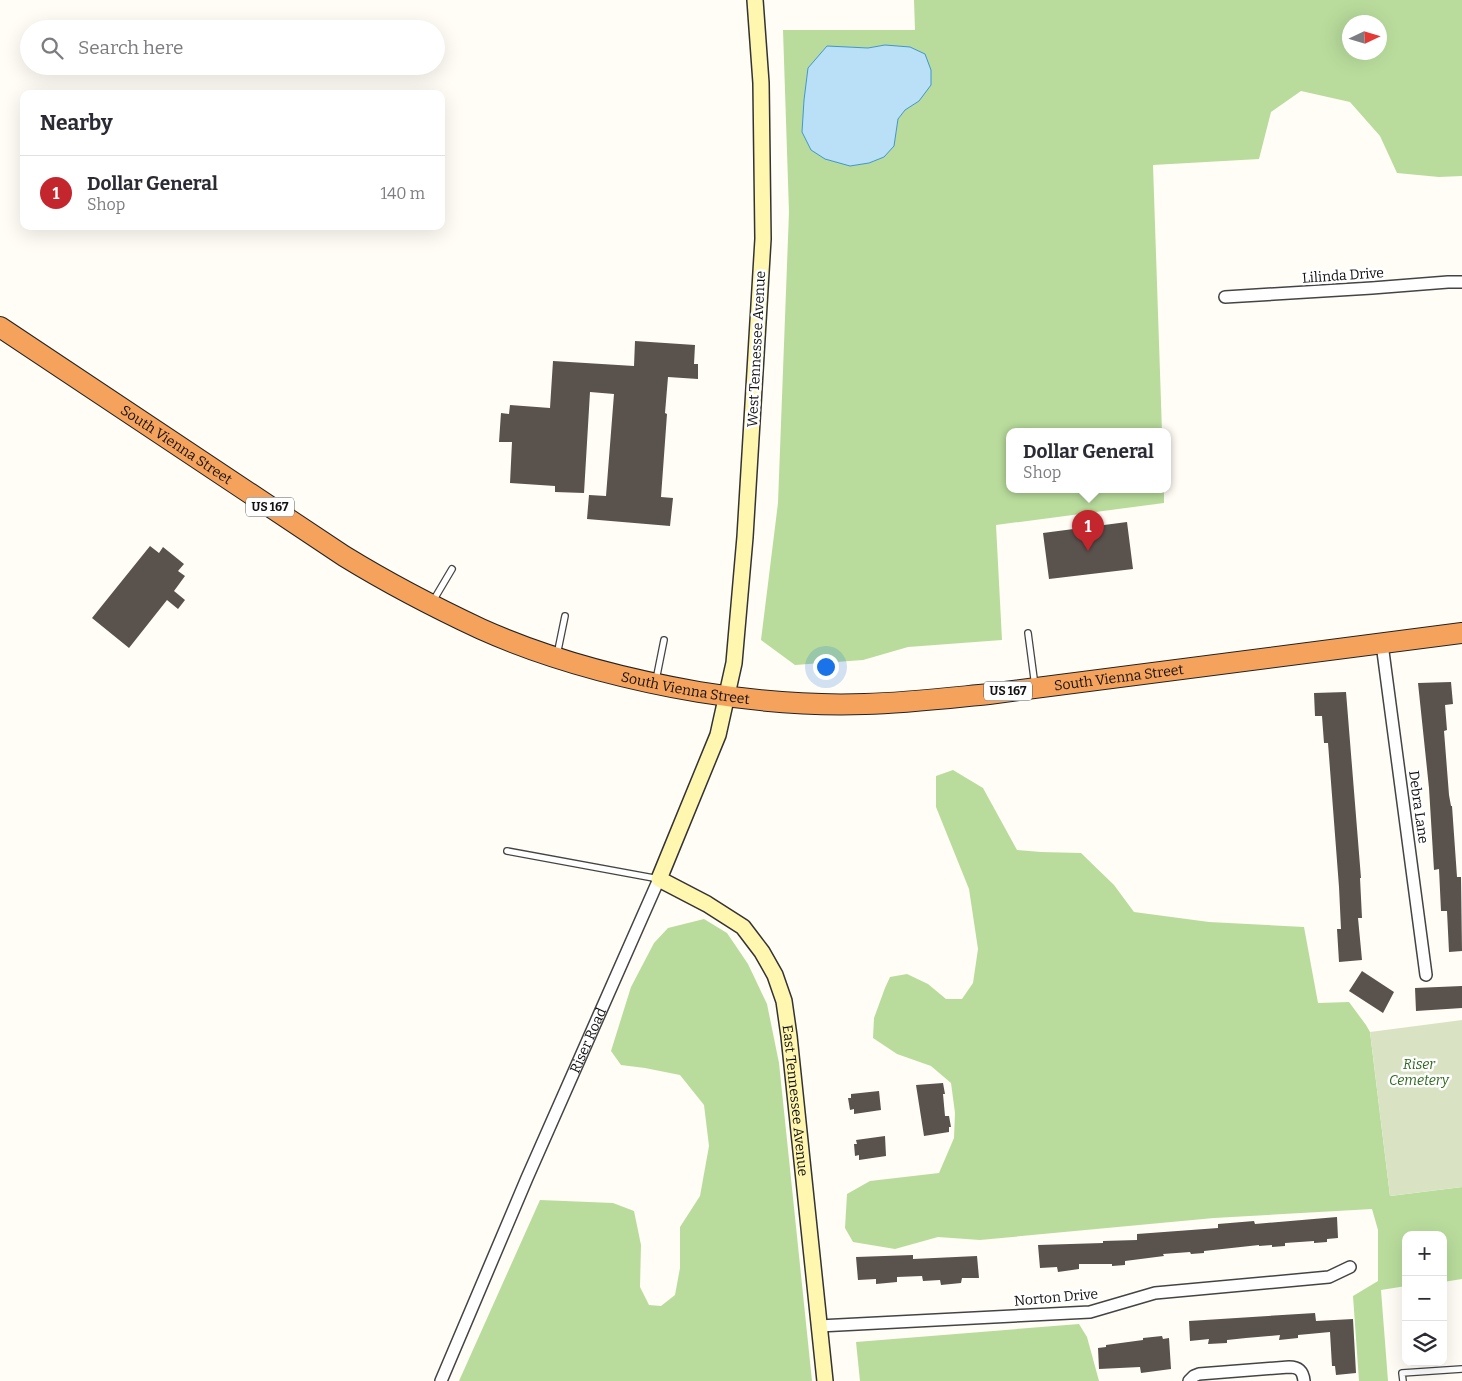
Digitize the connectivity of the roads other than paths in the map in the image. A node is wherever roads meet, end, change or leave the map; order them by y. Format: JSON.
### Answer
{"nodes":[{"id":1,"x":756,"y":0,"type":"edge"},
{"id":2,"x":1462,"y":282,"type":"edge"},
{"id":3,"x":1225,"y":297,"type":"dead end"},
{"id":4,"x":0,"y":327,"type":"edge"},
{"id":5,"x":452,"y":569,"type":"dead end"},
{"id":6,"x":431,"y":605,"type":"junction"},
{"id":7,"x":565,"y":616,"type":"dead end"},
{"id":8,"x":1462,"y":633,"type":"edge"},
{"id":9,"x":1028,"y":634,"type":"dead end"},
{"id":10,"x":664,"y":640,"type":"dead end"},
{"id":11,"x":1382,"y":644,"type":"junction"},
{"id":12,"x":557,"y":657,"type":"junction"},
{"id":13,"x":656,"y":684,"type":"junction"},
{"id":14,"x":1035,"y":688,"type":"junction"},
{"id":15,"x":727,"y":696,"type":"junction"},
{"id":16,"x":507,"y":851,"type":"dead end"},
{"id":17,"x":659,"y":879,"type":"junction"},
{"id":18,"x":1426,"y":975,"type":"dead end"},
{"id":19,"x":1350,"y":1267,"type":"dead end"},
{"id":20,"x":819,"y":1326,"type":"junction"},
{"id":21,"x":1462,"y":1369,"type":"edge"},
{"id":22,"x":441,"y":1381,"type":"edge"},
{"id":23,"x":826,"y":1381,"type":"edge"},
{"id":24,"x":1189,"y":1381,"type":"edge"},
{"id":25,"x":1304,"y":1381,"type":"edge"},
{"id":26,"x":1403,"y":1381,"type":"edge"}],
"edges":[{"from":1,"to":15,"type":"main road","name":"West Tennessee Avenue"},
{"from":2,"to":3,"type":"street","name":"Lilinda Drive"},
{"from":4,"to":6,"type":"highway","name":"South Vienna Street","number":"US 167"},
{"from":5,"to":6,"type":"lane"},
{"from":6,"to":12,"type":"highway","name":"South Vienna Street","number":"US 167"},
{"from":7,"to":12,"type":"lane"},
{"from":8,"to":11,"type":"highway","name":"South Vienna Street","number":"US 167"},
{"from":9,"to":14,"type":"lane"},
{"from":10,"to":13,"type":"lane"},
{"from":11,"to":14,"type":"highway","name":"South Vienna Street","number":"US 167"},
{"from":11,"to":18,"type":"street","name":"Debra Lane"},
{"from":12,"to":13,"type":"highway","name":"South Vienna Street","number":"US 167"},
{"from":13,"to":15,"type":"highway","name":"South Vienna Street","number":"US 167"},
{"from":14,"to":15,"type":"highway","name":"South Vienna Street","number":"US 167"},
{"from":15,"to":17,"type":"main road","name":"Riser Road"},
{"from":16,"to":17,"type":"lane"},
{"from":17,"to":20,"type":"main road","name":"East Tennessee Avenue"},
{"from":17,"to":22,"type":"street","name":"Riser Road"},
{"from":19,"to":20,"type":"street","name":"Norton Drive"},
{"from":20,"to":23,"type":"main road","name":"East Tennessee Avenue"},
{"from":21,"to":26,"type":"lane"},
{"from":24,"to":25,"type":"street"}]}
